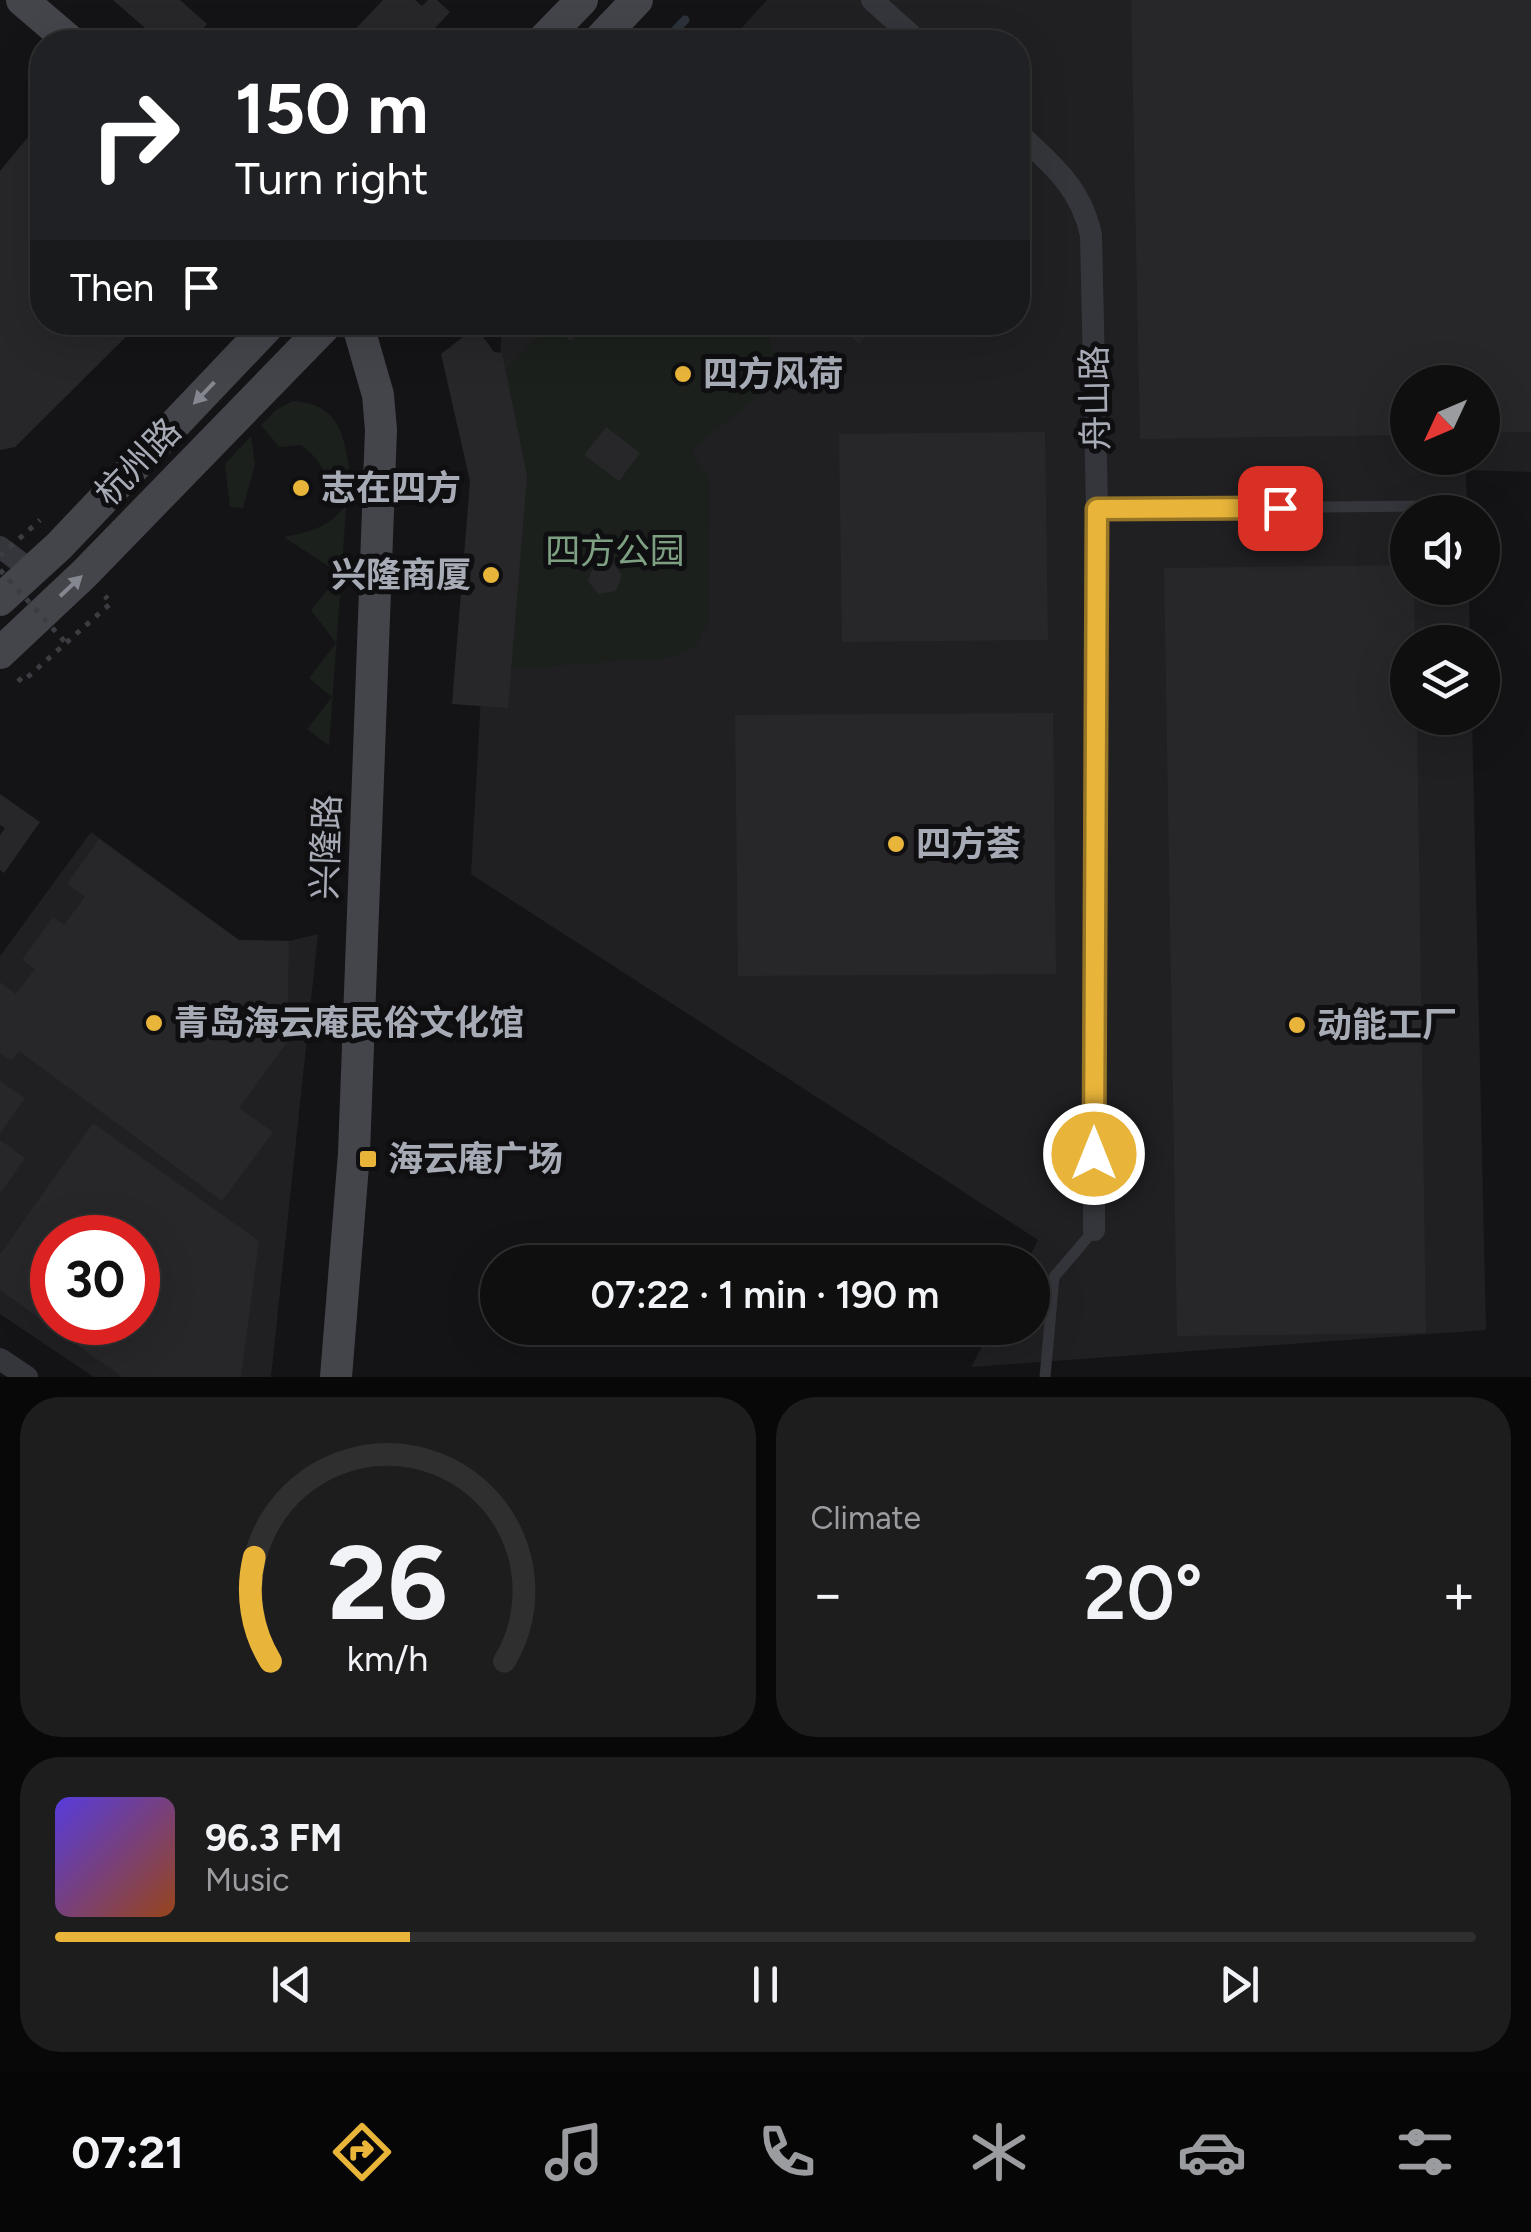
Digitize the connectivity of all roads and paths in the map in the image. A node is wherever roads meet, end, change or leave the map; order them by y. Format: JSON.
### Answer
{"nodes":[{"id":1,"x":22,"y":0,"type":"edge"},
{"id":2,"x":582,"y":0,"type":"edge"},
{"id":3,"x":638,"y":0,"type":"edge"},
{"id":4,"x":872,"y":0,"type":"edge"},
{"id":5,"x":57,"y":30,"type":"edge"},
{"id":6,"x":553,"y":30,"type":"edge"},
{"id":7,"x":609,"y":30,"type":"edge"},
{"id":8,"x":906,"y":30,"type":"edge"},
{"id":9,"x":1030,"y":144,"type":"edge"},
{"id":10,"x":259,"y":335,"type":"edge"},
{"id":11,"x":315,"y":335,"type":"edge"},
{"id":12,"x":362,"y":335,"type":"edge"},
{"id":13,"x":1390,"y":506,"type":"edge"},
{"id":14,"x":1097,"y":509,"type":"junction"},
{"id":15,"x":40,"y":520,"type":"dead end"},
{"id":16,"x":0,"y":547,"type":"edge"},
{"id":17,"x":0,"y":556,"type":"edge"},
{"id":18,"x":16,"y":570,"type":"edge"},
{"id":19,"x":0,"y":600,"type":"edge"},
{"id":20,"x":111,"y":603,"type":"dead end"},
{"id":21,"x":66,"y":643,"type":"junction"},
{"id":22,"x":0,"y":653,"type":"edge"},
{"id":23,"x":22,"y":682,"type":"dead end"},
{"id":24,"x":1094,"y":1230,"type":"joint"},
{"id":25,"x":0,"y":1359,"type":"edge"},
{"id":26,"x":27,"y":1377,"type":"edge"},
{"id":27,"x":336,"y":1377,"type":"edge"},
{"id":28,"x":1045,"y":1377,"type":"edge"}],
"edges":[{"from":1,"to":5,"type":"main road"},
{"from":2,"to":6,"type":"main road"},
{"from":3,"to":7,"type":"main road"},
{"from":4,"to":8,"type":"street"},
{"from":9,"to":14,"type":"street","name":"舟山路"},
{"from":10,"to":18,"type":"main road","name":"杭州路","one_way":true},
{"from":22,"to":11,"type":"main road","name":"杭州路","one_way":true},
{"from":12,"to":27,"type":"main road","name":"兴隆路"},
{"from":13,"to":14,"type":"lane"},
{"from":14,"to":24,"type":"street","name":"舟山路"},
{"from":15,"to":17,"type":"path","bridge":true},
{"from":16,"to":18,"type":"street"},
{"from":18,"to":19,"type":"main road","name":"杭州路"},
{"from":18,"to":21,"type":"path","bridge":true},
{"from":20,"to":21,"type":"path"},
{"from":21,"to":23,"type":"path"},
{"from":24,"to":28,"type":"lane"},
{"from":25,"to":26,"type":"street"}]}
